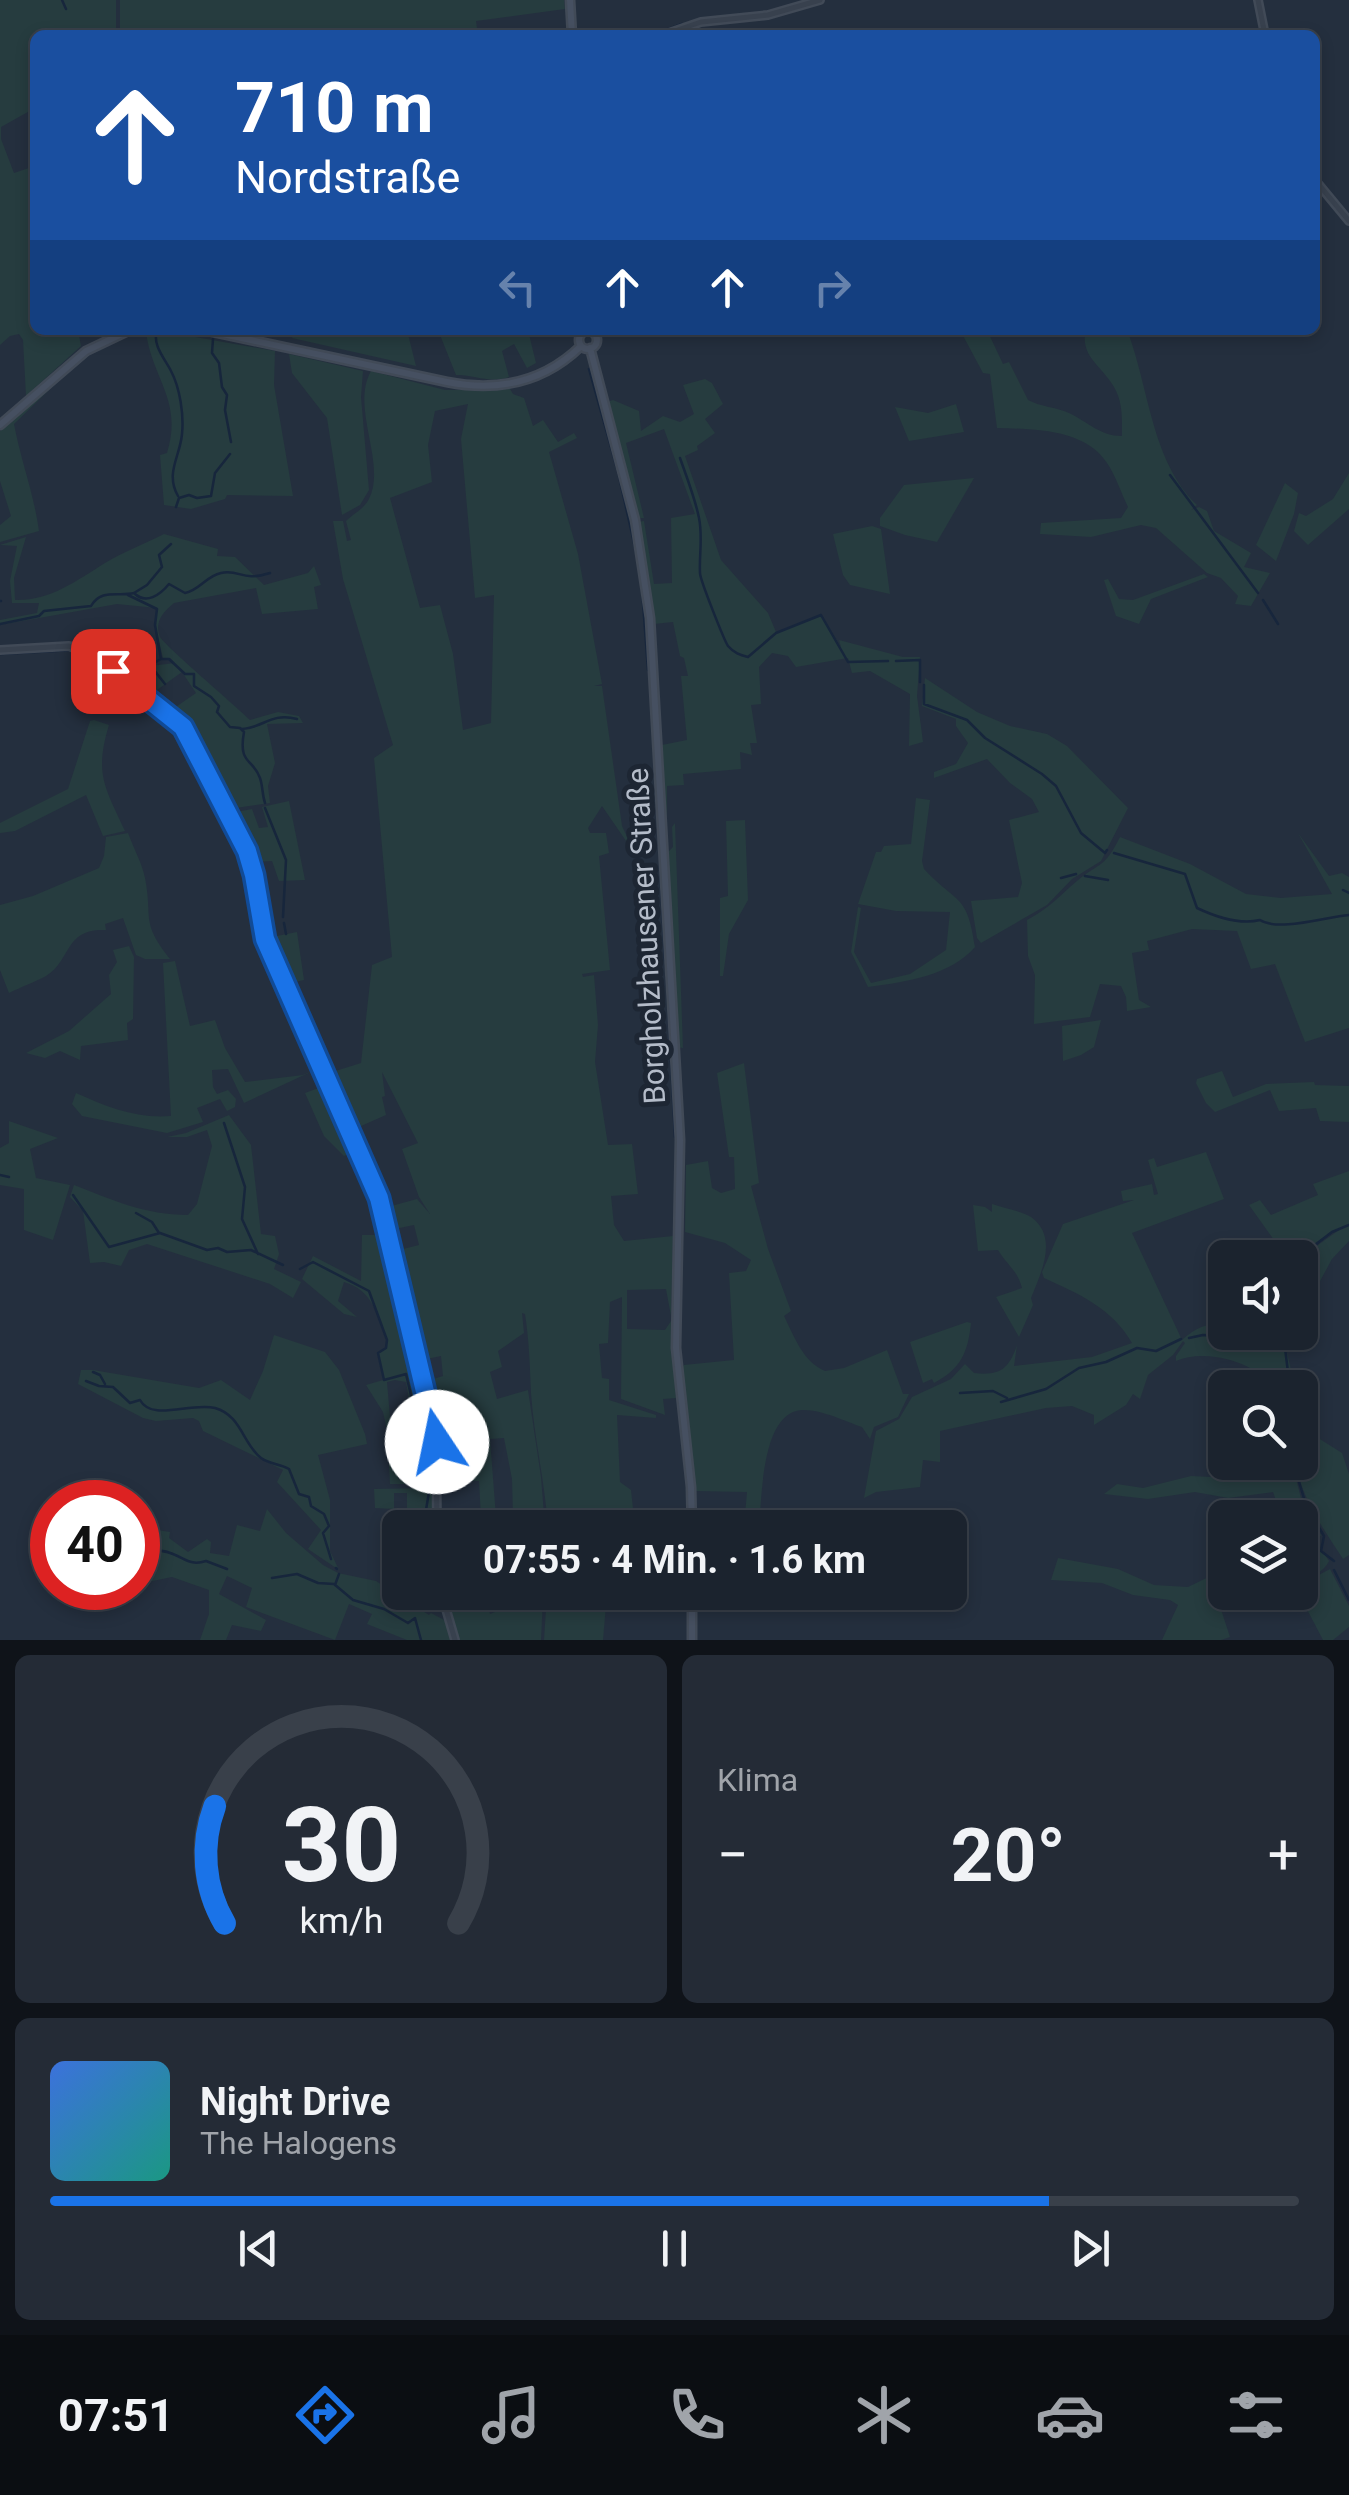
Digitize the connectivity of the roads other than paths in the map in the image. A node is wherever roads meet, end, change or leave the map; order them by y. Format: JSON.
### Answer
{"nodes":[{"id":1,"x":570,"y":0,"type":"edge"},
{"id":2,"x":820,"y":0,"type":"edge"},
{"id":3,"x":1258,"y":0,"type":"edge"},
{"id":4,"x":572,"y":30,"type":"edge"},
{"id":5,"x":678,"y":30,"type":"edge"},
{"id":6,"x":1264,"y":30,"type":"edge"},
{"id":7,"x":1320,"y":186,"type":"edge"},
{"id":8,"x":1349,"y":220,"type":"edge"},
{"id":9,"x":120,"y":335,"type":"edge"},
{"id":10,"x":227,"y":335,"type":"edge"},
{"id":11,"x":582,"y":335,"type":"edge"},
{"id":12,"x":592,"y":335,"type":"edge"},
{"id":13,"x":586,"y":347,"type":"junction"},
{"id":14,"x":572,"y":355,"type":"junction"},
{"id":15,"x":593,"y":362,"type":"junction"},
{"id":16,"x":0,"y":425,"type":"edge"},
{"id":17,"x":0,"y":650,"type":"edge"},
{"id":18,"x":437,"y":1510,"type":"edge"},
{"id":19,"x":692,"y":1510,"type":"edge"},
{"id":20,"x":446,"y":1610,"type":"edge"},
{"id":21,"x":692,"y":1610,"type":"edge"},
{"id":22,"x":455,"y":1640,"type":"edge"},
{"id":23,"x":692,"y":1640,"type":"edge"}],
"edges":[{"from":1,"to":4,"type":"main road"},
{"from":2,"to":5,"type":"street"},
{"from":3,"to":6,"type":"street"},
{"from":7,"to":8,"type":"street"},
{"from":9,"to":16,"type":"main road"},
{"from":10,"to":14,"type":"main road"},
{"from":11,"to":13,"type":"main road"},
{"from":12,"to":13,"type":"main road","name":"Borgholzhausener Straße"},
{"from":13,"to":14,"type":"main road"},
{"from":13,"to":15,"type":"main road","name":"Borgholzhausener Straße"},
{"from":14,"to":15,"type":"main road"},
{"from":15,"to":19,"type":"main road","name":"Borgholzhausener Straße"},
{"from":17,"to":18,"type":"street"},
{"from":20,"to":22,"type":"street"},
{"from":21,"to":23,"type":"main road"}]}
